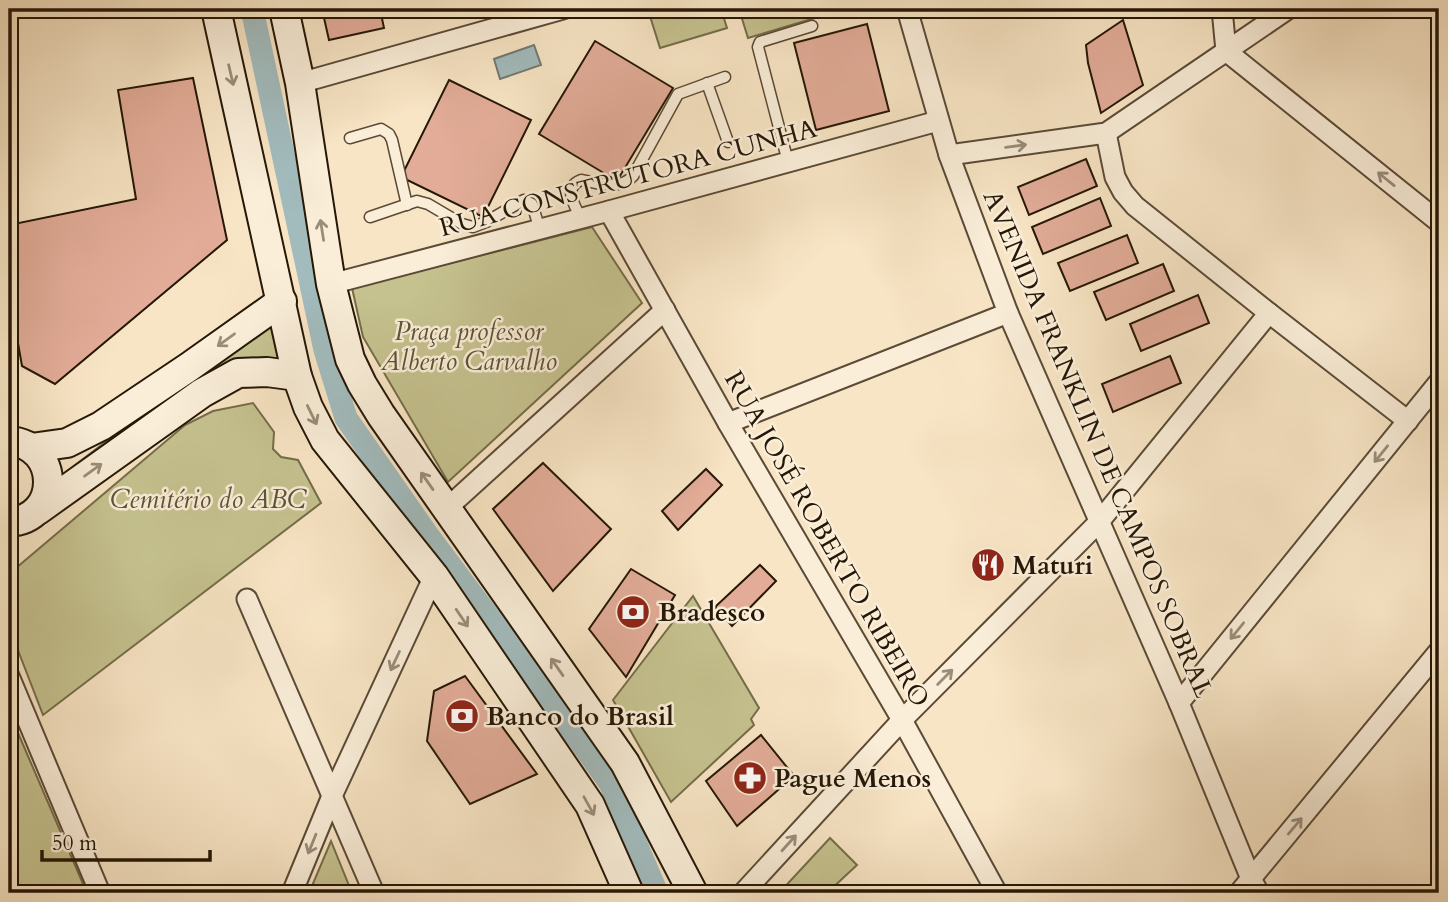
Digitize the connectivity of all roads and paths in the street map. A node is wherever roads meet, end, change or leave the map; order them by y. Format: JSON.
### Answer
{"nodes":[{"id":1,"x":216,"y":9,"type":"edge"},
{"id":2,"x":284,"y":9,"type":"edge"},
{"id":3,"x":563,"y":9,"type":"edge"},
{"id":4,"x":907,"y":9,"type":"edge"},
{"id":5,"x":1222,"y":9,"type":"edge"},
{"id":6,"x":1288,"y":9,"type":"edge"},
{"id":7,"x":812,"y":26,"type":"dead end"},
{"id":8,"x":1226,"y":51,"type":"junction"},
{"id":9,"x":724,"y":77,"type":"dead end"},
{"id":10,"x":300,"y":83,"type":"junction"},
{"id":11,"x":707,"y":83,"type":"junction"},
{"id":12,"x":938,"y":121,"type":"junction"},
{"id":13,"x":1106,"y":133,"type":"junction"},
{"id":14,"x":350,"y":138,"type":"dead end"},
{"id":15,"x":728,"y":142,"type":"dead end"},
{"id":16,"x":949,"y":155,"type":"junction"},
{"id":17,"x":788,"y":162,"type":"junction"},
{"id":18,"x":407,"y":205,"type":"junction"},
{"id":19,"x":609,"y":211,"type":"junction"},
{"id":20,"x":370,"y":217,"type":"dead end"},
{"id":21,"x":581,"y":219,"type":"junction"},
{"id":22,"x":1439,"y":222,"type":"edge"},
{"id":23,"x":540,"y":230,"type":"junction"},
{"id":24,"x":331,"y":284,"type":"junction"},
{"id":25,"x":282,"y":301,"type":"junction"},
{"id":26,"x":665,"y":310,"type":"junction"},
{"id":27,"x":1008,"y":313,"type":"junction"},
{"id":28,"x":1269,"y":313,"type":"junction"},
{"id":29,"x":297,"y":376,"type":"junction"},
{"id":30,"x":1439,"y":383,"type":"edge"},
{"id":31,"x":1408,"y":421,"type":"junction"},
{"id":32,"x":728,"y":423,"type":"junction"},
{"id":33,"x":17,"y":439,"type":"edge"},
{"id":34,"x":446,"y":509,"type":"junction"},
{"id":35,"x":20,"y":521,"type":"edge"},
{"id":36,"x":1099,"y":522,"type":"junction"},
{"id":37,"x":434,"y":576,"type":"junction"},
{"id":38,"x":247,"y":599,"type":"dead end"},
{"id":39,"x":1439,"y":651,"type":"edge"},
{"id":40,"x":9,"y":676,"type":"edge"},
{"id":41,"x":1179,"y":703,"type":"junction"},
{"id":42,"x":902,"y":720,"type":"junction"},
{"id":43,"x":332,"y":796,"type":"junction"},
{"id":44,"x":1250,"y":888,"type":"edge"},
{"id":45,"x":100,"y":893,"type":"edge"},
{"id":46,"x":292,"y":893,"type":"edge"},
{"id":47,"x":374,"y":893,"type":"edge"},
{"id":48,"x":629,"y":893,"type":"edge"},
{"id":49,"x":693,"y":893,"type":"edge"},
{"id":50,"x":743,"y":893,"type":"edge"},
{"id":51,"x":998,"y":893,"type":"edge"}],
"edges":[{"from":1,"to":25,"type":"main road","one_way":true},
{"from":2,"to":10,"type":"main road"},
{"from":3,"to":10,"type":"street"},
{"from":4,"to":12,"type":"street","name":"AVENIDA FRANKLIN DE CAMPOS SOBRAL"},
{"from":5,"to":8,"type":"street"},
{"from":6,"to":8,"type":"street"},
{"from":7,"to":17,"type":"lane"},
{"from":8,"to":13,"type":"street"},
{"from":22,"to":8,"type":"street","one_way":true},
{"from":9,"to":11,"type":"lane"},
{"from":24,"to":10,"type":"main road","one_way":true},
{"from":11,"to":15,"type":"lane"},
{"from":11,"to":21,"type":"lane"},
{"from":12,"to":16,"type":"street","name":"AVENIDA FRANKLIN DE CAMPOS SOBRAL"},
{"from":12,"to":17,"type":"street","name":"RUA CONSTRUTORA CUNHA"},
{"from":16,"to":13,"type":"street","one_way":true},
{"from":13,"to":28,"type":"street"},
{"from":14,"to":18,"type":"lane"},
{"from":16,"to":27,"type":"street","name":"AVENIDA FRANKLIN DE CAMPOS SOBRAL"},
{"from":17,"to":19,"type":"street","name":"RUA CONSTRUTORA CUNHA"},
{"from":18,"to":20,"type":"lane"},
{"from":18,"to":23,"type":"lane"},
{"from":19,"to":21,"type":"street","name":"RUA CONSTRUTORA CUNHA"},
{"from":19,"to":26,"type":"street","name":"RUA JOSÉ ROBERTO RIBEIRO"},
{"from":21,"to":23,"type":"street","name":"RUA CONSTRUTORA CUNHA"},
{"from":23,"to":24,"type":"street","name":"RUA CONSTRUTORA CUNHA"},
{"from":34,"to":24,"type":"main road","one_way":true},
{"from":25,"to":29,"type":"main road"},
{"from":25,"to":33,"type":"main road","one_way":true},
{"from":26,"to":32,"type":"street","name":"RUA JOSÉ ROBERTO RIBEIRO"},
{"from":26,"to":34,"type":"street"},
{"from":27,"to":32,"type":"street"},
{"from":27,"to":36,"type":"street","name":"AVENIDA FRANKLIN DE CAMPOS SOBRAL"},
{"from":28,"to":31,"type":"street"},
{"from":28,"to":36,"type":"street"},
{"from":35,"to":29,"type":"main road","one_way":true},
{"from":29,"to":37,"type":"main road","one_way":true},
{"from":30,"to":31,"type":"street"},
{"from":31,"to":41,"type":"street","one_way":true},
{"from":32,"to":42,"type":"street","name":"RUA JOSÉ ROBERTO RIBEIRO"},
{"from":33,"to":35,"type":"main road"},
{"from":49,"to":34,"type":"main road","one_way":true},
{"from":36,"to":41,"type":"street","name":"AVENIDA FRANKLIN DE CAMPOS SOBRAL"},
{"from":42,"to":36,"type":"street","one_way":true},
{"from":37,"to":43,"type":"street","one_way":true},
{"from":37,"to":48,"type":"main road","one_way":true},
{"from":38,"to":43,"type":"street"},
{"from":44,"to":39,"type":"street","one_way":true},
{"from":40,"to":45,"type":"street"},
{"from":41,"to":44,"type":"street","name":"AVENIDA FRANKLIN DE CAMPOS SOBRAL"},
{"from":50,"to":42,"type":"street","one_way":true},
{"from":42,"to":51,"type":"street","name":"RUA JOSÉ ROBERTO RIBEIRO"},
{"from":43,"to":46,"type":"street","one_way":true},
{"from":43,"to":47,"type":"street"}]}
